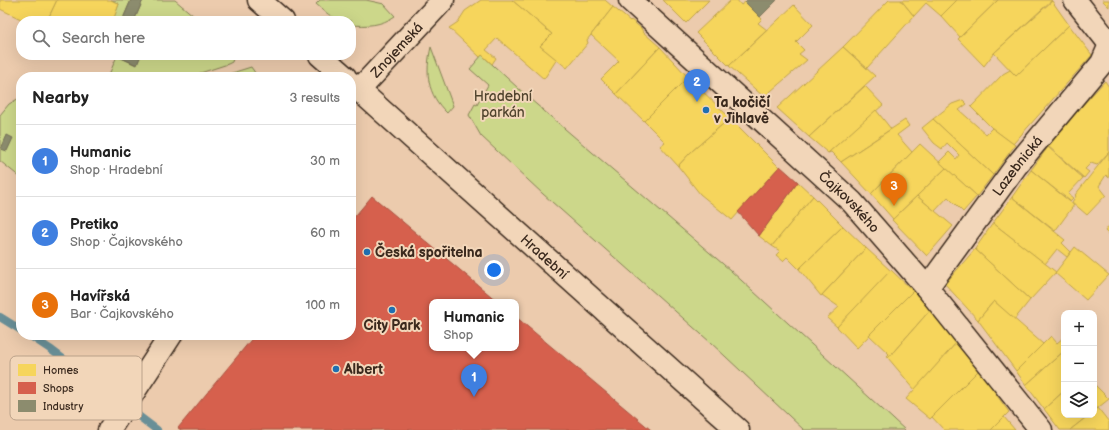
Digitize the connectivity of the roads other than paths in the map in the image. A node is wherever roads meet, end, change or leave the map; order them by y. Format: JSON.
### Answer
{"nodes":[{"id":1,"x":258,"y":0,"type":"edge"},
{"id":2,"x":442,"y":0,"type":"edge"},
{"id":3,"x":630,"y":0,"type":"edge"},
{"id":4,"x":1075,"y":0,"type":"edge"},
{"id":5,"x":277,"y":16,"type":"edge"},
{"id":6,"x":1109,"y":43,"type":"edge"},
{"id":7,"x":1109,"y":47,"type":"edge"},
{"id":8,"x":325,"y":60,"type":"edge"},
{"id":9,"x":336,"y":72,"type":"edge"},
{"id":10,"x":356,"y":84,"type":"edge"},
{"id":11,"x":356,"y":92,"type":"edge"},
{"id":12,"x":927,"y":288,"type":"junction"},
{"id":13,"x":168,"y":340,"type":"edge"},
{"id":14,"x":142,"y":379,"type":"edge"},
{"id":15,"x":116,"y":420,"type":"edge"},
{"id":16,"x":109,"y":430,"type":"edge"},
{"id":17,"x":738,"y":430,"type":"edge"},
{"id":18,"x":1041,"y":430,"type":"edge"}],
"edges":[{"from":1,"to":5,"type":"street"},
{"from":2,"to":10,"type":"street","name":"Znojemská"},
{"from":3,"to":12,"type":"street","name":"Čajkovského"},
{"from":4,"to":6,"type":"street"},
{"from":7,"to":12,"type":"street","name":"Lazebnická"},
{"from":8,"to":9,"type":"street","name":"Hradební"},
{"from":11,"to":17,"type":"street","name":"Hradební"},
{"from":12,"to":18,"type":"street","name":"Čajkovského"},
{"from":13,"to":14,"type":"street"},
{"from":15,"to":16,"type":"street"}]}
